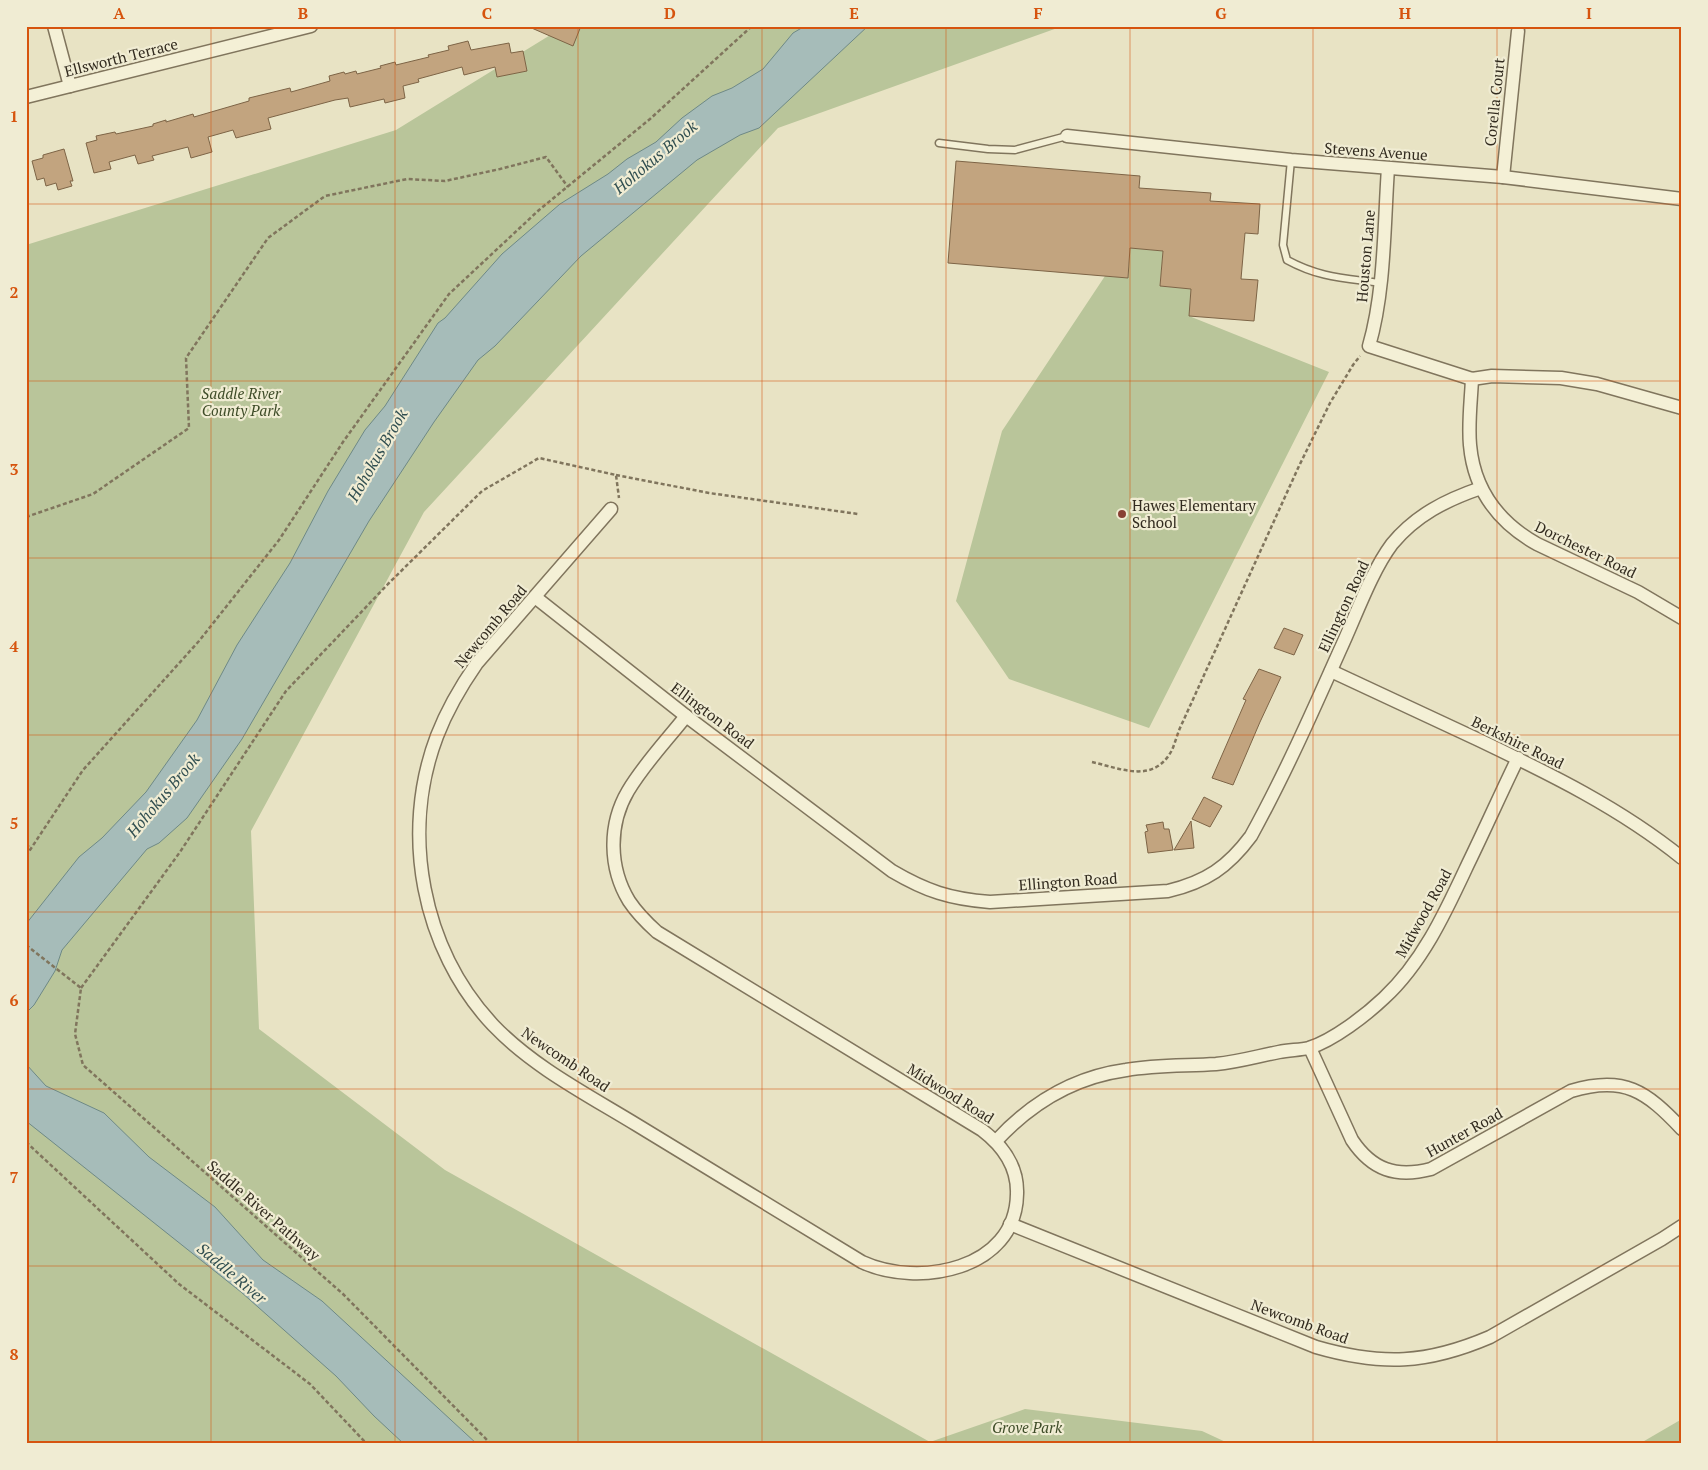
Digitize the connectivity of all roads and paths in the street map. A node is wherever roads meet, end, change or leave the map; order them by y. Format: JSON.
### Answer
{"nodes":[{"id":1,"x":54,"y":26,"type":"edge"},
{"id":2,"x":752,"y":26,"type":"edge"},
{"id":3,"x":308,"y":27,"type":"edge"},
{"id":4,"x":1518,"y":30,"type":"dead end"},
{"id":5,"x":70,"y":86,"type":"junction"},
{"id":6,"x":26,"y":97,"type":"edge"},
{"id":7,"x":1068,"y":136,"type":"joint"},
{"id":8,"x":939,"y":143,"type":"dead end"},
{"id":9,"x":1291,"y":160,"type":"junction"},
{"id":10,"x":1388,"y":168,"type":"junction"},
{"id":11,"x":1503,"y":177,"type":"junction"},
{"id":12,"x":568,"y":187,"type":"junction"},
{"id":13,"x":1682,"y":199,"type":"edge"},
{"id":14,"x":1380,"y":283,"type":"junction"},
{"id":15,"x":1370,"y":346,"type":"junction"},
{"id":16,"x":1472,"y":379,"type":"junction"},
{"id":17,"x":1682,"y":408,"type":"edge"},
{"id":18,"x":616,"y":475,"type":"junction"},
{"id":19,"x":1481,"y":488,"type":"junction"},
{"id":20,"x":611,"y":509,"type":"joint"},
{"id":21,"x":858,"y":514,"type":"dead end"},
{"id":22,"x":26,"y":518,"type":"edge"},
{"id":23,"x":535,"y":597,"type":"junction"},
{"id":24,"x":1682,"y":618,"type":"edge"},
{"id":25,"x":1331,"y":671,"type":"junction"},
{"id":26,"x":686,"y":716,"type":"junction"},
{"id":27,"x":1518,"y":758,"type":"junction"},
{"id":28,"x":1092,"y":762,"type":"dead end"},
{"id":29,"x":26,"y":844,"type":"edge"},
{"id":30,"x":31,"y":849,"type":"junction"},
{"id":31,"x":26,"y":856,"type":"edge"},
{"id":32,"x":1682,"y":858,"type":"edge"},
{"id":33,"x":26,"y":945,"type":"edge"},
{"id":34,"x":81,"y":988,"type":"junction"},
{"id":35,"x":1310,"y":1048,"type":"junction"},
{"id":36,"x":1682,"y":1129,"type":"edge"},
{"id":37,"x":996,"y":1141,"type":"junction"},
{"id":38,"x":26,"y":1142,"type":"edge"},
{"id":39,"x":1010,"y":1224,"type":"junction"},
{"id":40,"x":1682,"y":1226,"type":"edge"},
{"id":41,"x":367,"y":1444,"type":"edge"},
{"id":42,"x":491,"y":1444,"type":"edge"}],
"edges":[{"from":1,"to":5,"type":"street"},
{"from":2,"to":12,"type":"path"},
{"from":3,"to":5,"type":"street","name":"Ellsworth Terrace"},
{"from":4,"to":11,"type":"street","name":"Corella Court"},
{"from":5,"to":6,"type":"street","name":"Ellsworth Terrace"},
{"from":7,"to":8,"type":"lane"},
{"from":7,"to":9,"type":"street","name":"Stevens Avenue"},
{"from":9,"to":10,"type":"street","name":"Stevens Avenue"},
{"from":9,"to":14,"type":"lane"},
{"from":10,"to":11,"type":"street","name":"Stevens Avenue"},
{"from":10,"to":14,"type":"street","name":"Houston Lane"},
{"from":11,"to":13,"type":"street","name":"Stevens Avenue"},
{"from":12,"to":22,"type":"path"},
{"from":12,"to":30,"type":"path"},
{"from":14,"to":15,"type":"street","name":"Houston Lane"},
{"from":15,"to":16,"type":"street"},
{"from":15,"to":28,"type":"path"},
{"from":16,"to":17,"type":"street"},
{"from":16,"to":19,"type":"street","name":"Dorchester Road"},
{"from":18,"to":20,"type":"path"},
{"from":18,"to":21,"type":"path"},
{"from":18,"to":34,"type":"path"},
{"from":19,"to":24,"type":"street","name":"Dorchester Road"},
{"from":19,"to":25,"type":"street","name":"Ellington Road"},
{"from":20,"to":23,"type":"street","name":"Newcomb Road"},
{"from":23,"to":26,"type":"street","name":"Ellington Road"},
{"from":23,"to":39,"type":"street","name":"Newcomb Road"},
{"from":25,"to":26,"type":"street","name":"Ellington Road"},
{"from":25,"to":27,"type":"street","name":"Berkshire Road"},
{"from":26,"to":37,"type":"street","name":"Midwood Road"},
{"from":27,"to":32,"type":"street","name":"Berkshire Road"},
{"from":27,"to":35,"type":"street","name":"Midwood Road"},
{"from":29,"to":30,"type":"path"},
{"from":30,"to":31,"type":"path"},
{"from":33,"to":34,"type":"path"},
{"from":34,"to":42,"type":"path","name":"Saddle River Pathway"},
{"from":35,"to":36,"type":"street","name":"Hunter Road"},
{"from":35,"to":37,"type":"street","name":"Midwood Road"},
{"from":37,"to":39,"type":"street","name":"Newcomb Road"},
{"from":38,"to":41,"type":"path"},
{"from":39,"to":40,"type":"street","name":"Newcomb Road"}]}
